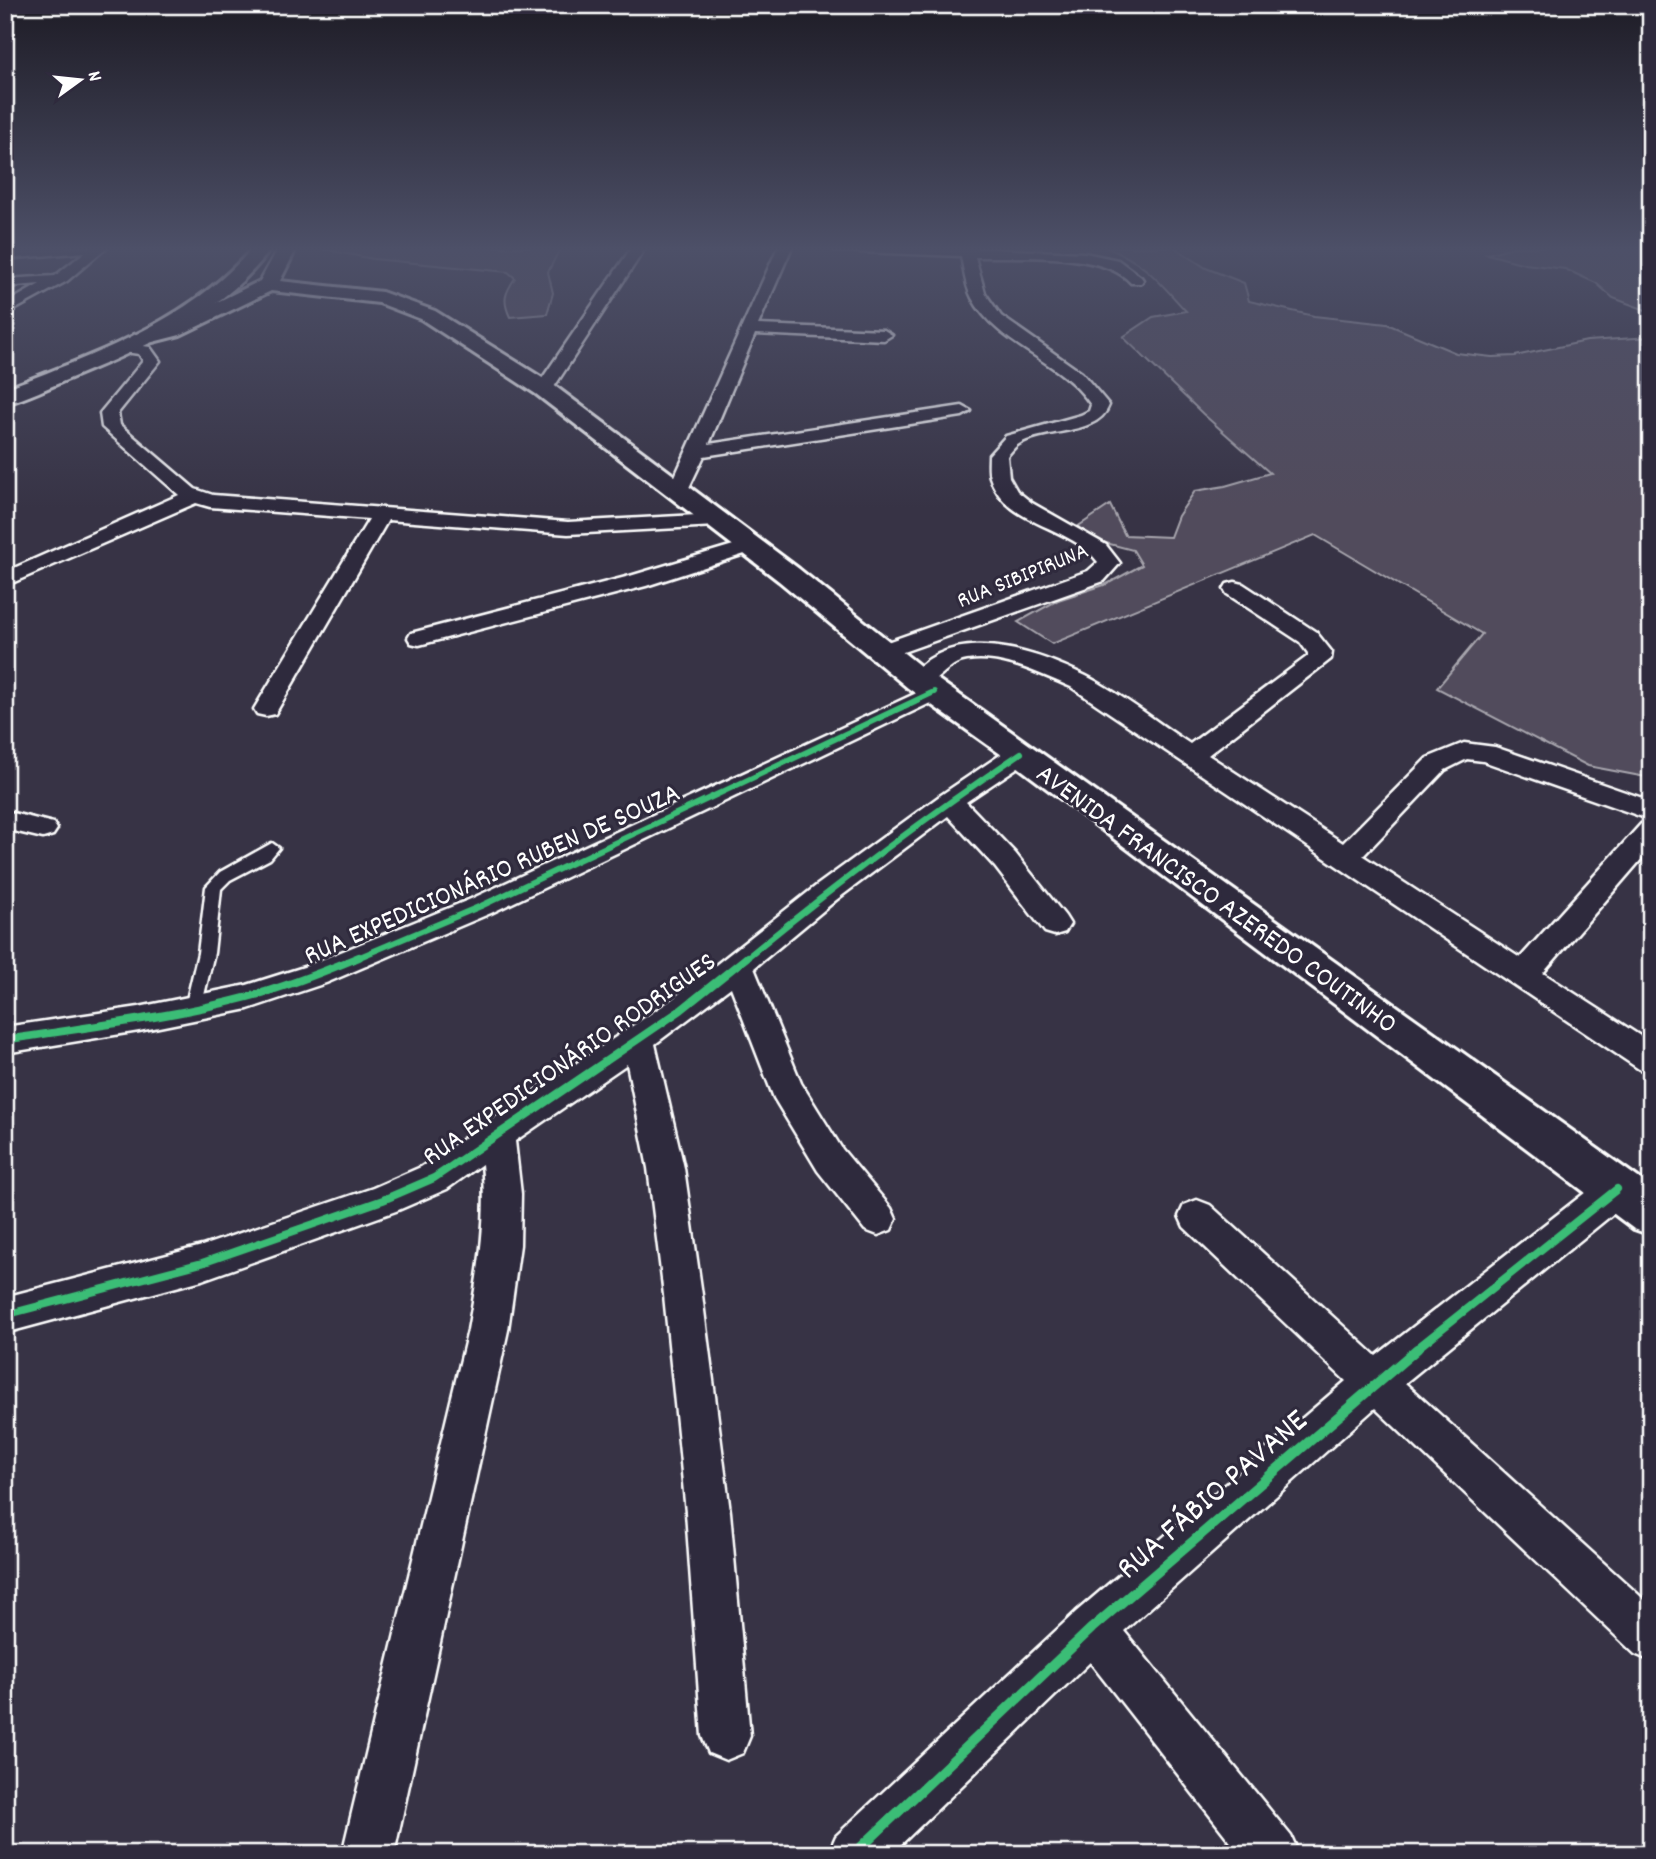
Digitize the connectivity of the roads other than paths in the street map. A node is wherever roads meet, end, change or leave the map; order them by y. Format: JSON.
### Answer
{"nodes":[{"id":1,"x":126,"y":334,"type":"edge"},
{"id":2,"x":148,"y":334,"type":"edge"},
{"id":3,"x":164,"y":334,"type":"edge"},
{"id":4,"x":457,"y":334,"type":"edge"},
{"id":5,"x":581,"y":334,"type":"edge"},
{"id":6,"x":745,"y":334,"type":"edge"},
{"id":7,"x":850,"y":334,"type":"edge"},
{"id":8,"x":1018,"y":334,"type":"edge"},
{"id":9,"x":884,"y":335,"type":"dead end"},
{"id":10,"x":132,"y":343,"type":"junction"},
{"id":11,"x":544,"y":389,"type":"junction"},
{"id":12,"x":8,"y":394,"type":"edge"},
{"id":13,"x":962,"y":411,"type":"dead end"},
{"id":14,"x":696,"y":455,"type":"junction"},
{"id":15,"x":650,"y":471,"type":"junction"},
{"id":16,"x":678,"y":492,"type":"junction"},
{"id":17,"x":194,"y":496,"type":"junction"},
{"id":18,"x":382,"y":514,"type":"junction"},
{"id":19,"x":716,"y":520,"type":"junction"},
{"id":20,"x":750,"y":546,"type":"junction"},
{"id":21,"x":5,"y":580,"type":"edge"},
{"id":22,"x":1234,"y":589,"type":"dead end"},
{"id":23,"x":419,"y":638,"type":"dead end"},
{"id":24,"x":881,"y":652,"type":"junction"},
{"id":25,"x":927,"y":686,"type":"junction"},
{"id":26,"x":266,"y":709,"type":"dead end"},
{"id":27,"x":1021,"y":753,"type":"junction"},
{"id":28,"x":1189,"y":757,"type":"junction"},
{"id":29,"x":950,"y":801,"type":"junction"},
{"id":30,"x":1651,"y":811,"type":"edge"},
{"id":31,"x":5,"y":820,"type":"edge"},
{"id":32,"x":43,"y":829,"type":"dead end"},
{"id":33,"x":1651,"y":830,"type":"edge"},
{"id":34,"x":272,"y":848,"type":"dead end"},
{"id":35,"x":1345,"y":858,"type":"junction"},
{"id":36,"x":1055,"y":924,"type":"dead end"},
{"id":37,"x":737,"y":964,"type":"junction"},
{"id":38,"x":1522,"y":975,"type":"junction"},
{"id":39,"x":193,"y":1009,"type":"junction"},
{"id":40,"x":638,"y":1039,"type":"junction"},
{"id":41,"x":5,"y":1040,"type":"edge"},
{"id":42,"x":1651,"y":1060,"type":"edge"},
{"id":43,"x":497,"y":1137,"type":"junction"},
{"id":44,"x":1617,"y":1189,"type":"junction"},
{"id":45,"x":1651,"y":1214,"type":"edge"},
{"id":46,"x":1197,"y":1216,"type":"dead end"},
{"id":47,"x":878,"y":1219,"type":"dead end"},
{"id":48,"x":5,"y":1315,"type":"edge"},
{"id":49,"x":1375,"y":1382,"type":"junction"},
{"id":50,"x":1092,"y":1628,"type":"junction"},
{"id":51,"x":1651,"y":1638,"type":"edge"},
{"id":52,"x":726,"y":1737,"type":"dead end"},
{"id":53,"x":368,"y":1854,"type":"edge"},
{"id":54,"x":854,"y":1854,"type":"edge"},
{"id":55,"x":1273,"y":1854,"type":"edge"}],
"edges":[{"from":1,"to":12,"type":"main road"},
{"from":2,"to":10,"type":"main road"},
{"from":3,"to":10,"type":"main road"},
{"from":4,"to":11,"type":"main road","name":"AVENIDA FRANCISCO AZEREDO COUTINHO"},
{"from":5,"to":11,"type":"street"},
{"from":6,"to":14,"type":"street"},
{"from":7,"to":9,"type":"street"},
{"from":8,"to":24,"type":"street","name":"RUA SIBIPIRUNA"},
{"from":10,"to":12,"type":"main road"},
{"from":10,"to":17,"type":"street"},
{"from":11,"to":15,"type":"main road","name":"AVENIDA FRANCISCO AZEREDO COUTINHO"},
{"from":13,"to":14,"type":"street"},
{"from":14,"to":15,"type":"street"},
{"from":14,"to":16,"type":"street"},
{"from":15,"to":16,"type":"main road","name":"AVENIDA FRANCISCO AZEREDO COUTINHO"},
{"from":16,"to":19,"type":"main road","name":"AVENIDA FRANCISCO AZEREDO COUTINHO"},
{"from":17,"to":18,"type":"street"},
{"from":17,"to":21,"type":"street"},
{"from":18,"to":19,"type":"street"},
{"from":18,"to":26,"type":"street"},
{"from":19,"to":20,"type":"main road","name":"AVENIDA FRANCISCO AZEREDO COUTINHO"},
{"from":20,"to":23,"type":"street"},
{"from":20,"to":24,"type":"main road","name":"AVENIDA FRANCISCO AZEREDO COUTINHO"},
{"from":22,"to":28,"type":"street"},
{"from":24,"to":25,"type":"main road","name":"AVENIDA FRANCISCO AZEREDO COUTINHO"},
{"from":25,"to":27,"type":"main road","name":"AVENIDA FRANCISCO AZEREDO COUTINHO"},
{"from":25,"to":28,"type":"street","name":"RUA EXPEDICIONÁRIO RUBEN DE SOUZA"},
{"from":25,"to":39,"type":"street","name":"RUA EXPEDICIONÁRIO RUBEN DE SOUZA"},
{"from":27,"to":29,"type":"street","name":"RUA EXPEDICIONÁRIO RODRIGUES"},
{"from":27,"to":44,"type":"main road","name":"AVENIDA FRANCISCO AZEREDO COUTINHO"},
{"from":28,"to":35,"type":"street","name":"RUA EXPEDICIONÁRIO RUBEN DE SOUZA"},
{"from":29,"to":36,"type":"street"},
{"from":29,"to":37,"type":"street","name":"RUA EXPEDICIONÁRIO RODRIGUES"},
{"from":30,"to":35,"type":"street"},
{"from":31,"to":32,"type":"street"},
{"from":33,"to":38,"type":"street"},
{"from":34,"to":39,"type":"lane"},
{"from":35,"to":38,"type":"street","name":"RUA EXPEDICIONÁRIO RUBEN DE SOUZA"},
{"from":37,"to":40,"type":"street","name":"RUA EXPEDICIONÁRIO RODRIGUES"},
{"from":37,"to":47,"type":"street"},
{"from":38,"to":42,"type":"street","name":"RUA EXPEDICIONÁRIO RUBEN DE SOUZA"},
{"from":39,"to":41,"type":"street","name":"RUA EXPEDICIONÁRIO RUBEN DE SOUZA"},
{"from":40,"to":43,"type":"street","name":"RUA EXPEDICIONÁRIO RODRIGUES"},
{"from":40,"to":52,"type":"street"},
{"from":43,"to":48,"type":"street","name":"RUA EXPEDICIONÁRIO RODRIGUES"},
{"from":43,"to":53,"type":"street"},
{"from":44,"to":45,"type":"main road","name":"AVENIDA FRANCISCO AZEREDO COUTINHO"},
{"from":44,"to":49,"type":"street","name":"RUA FÁBIO PAVANE"},
{"from":46,"to":49,"type":"street"},
{"from":49,"to":50,"type":"street","name":"RUA FÁBIO PAVANE"},
{"from":49,"to":51,"type":"street"},
{"from":50,"to":54,"type":"street","name":"RUA FÁBIO PAVANE"},
{"from":50,"to":55,"type":"street"}]}
